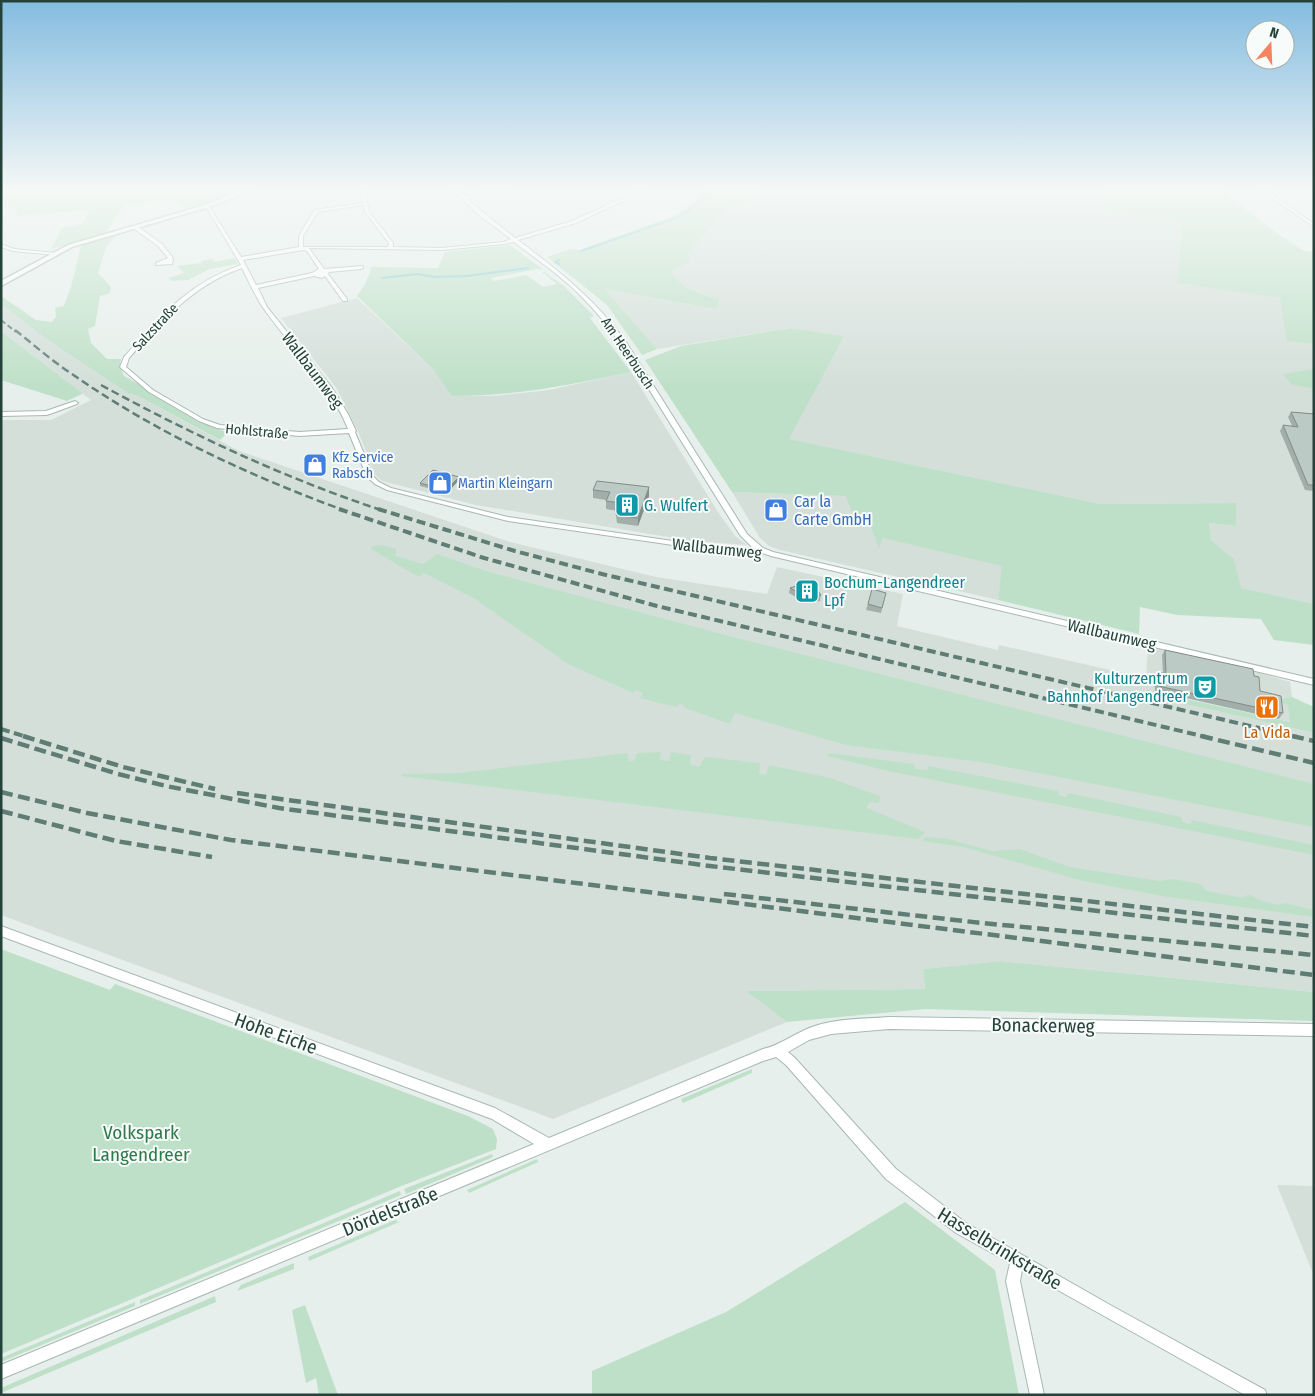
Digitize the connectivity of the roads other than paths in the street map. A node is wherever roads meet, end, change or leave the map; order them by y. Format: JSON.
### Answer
{"nodes":[{"id":1,"x":52,"y":256,"type":"edge"},
{"id":2,"x":238,"y":256,"type":"edge"},
{"id":3,"x":256,"y":256,"type":"edge"},
{"id":4,"x":313,"y":256,"type":"edge"},
{"id":5,"x":535,"y":256,"type":"edge"},
{"id":6,"x":240,"y":259,"type":"junction"},
{"id":7,"x":243,"y":266,"type":"junction"},
{"id":8,"x":361,"y":267,"type":"dead end"},
{"id":9,"x":325,"y":272,"type":"junction"},
{"id":10,"x":1,"y":284,"type":"edge"},
{"id":11,"x":254,"y":287,"type":"junction"},
{"id":12,"x":345,"y":300,"type":"dead end"},
{"id":13,"x":122,"y":364,"type":"joint"},
{"id":14,"x":75,"y":402,"type":"dead end"},
{"id":15,"x":1,"y":414,"type":"edge"},
{"id":16,"x":353,"y":431,"type":"junction"},
{"id":17,"x":760,"y":550,"type":"junction"},
{"id":18,"x":1314,"y":682,"type":"edge"},
{"id":19,"x":1,"y":931,"type":"edge"},
{"id":20,"x":1314,"y":1030,"type":"edge"},
{"id":21,"x":779,"y":1052,"type":"junction"},
{"id":22,"x":548,"y":1144,"type":"junction"},
{"id":23,"x":1017,"y":1260,"type":"junction"},
{"id":24,"x":1,"y":1372,"type":"edge"},
{"id":25,"x":1037,"y":1395,"type":"edge"},
{"id":26,"x":1260,"y":1395,"type":"edge"}],
"edges":[{"from":1,"to":10,"type":"street"},
{"from":2,"to":6,"type":"street","name":"Wallbaumweg"},
{"from":3,"to":6,"type":"street"},
{"from":4,"to":9,"type":"street"},
{"from":5,"to":17,"type":"street","name":"Am Heerbusch"},
{"from":6,"to":7,"type":"street","name":"Wallbaumweg"},
{"from":7,"to":11,"type":"street","name":"Wallbaumweg"},
{"from":7,"to":13,"type":"street","name":"Salzstraße"},
{"from":8,"to":9,"type":"street"},
{"from":9,"to":11,"type":"street"},
{"from":9,"to":12,"type":"street"},
{"from":11,"to":16,"type":"street","name":"Wallbaumweg"},
{"from":13,"to":16,"type":"street","name":"Hohlstraße"},
{"from":14,"to":15,"type":"street"},
{"from":16,"to":17,"type":"street","name":"Wallbaumweg"},
{"from":17,"to":18,"type":"street","name":"Wallbaumweg"},
{"from":19,"to":22,"type":"street","name":"Hohe Eiche"},
{"from":20,"to":21,"type":"street","name":"Bonackerweg"},
{"from":21,"to":22,"type":"street","name":"Dördelstraße"},
{"from":21,"to":23,"type":"street","name":"Hasselbrinkstraße"},
{"from":22,"to":24,"type":"street","name":"Dördelstraße"},
{"from":23,"to":25,"type":"street"},
{"from":23,"to":26,"type":"street","name":"Hasselbrinkstraße"}]}
